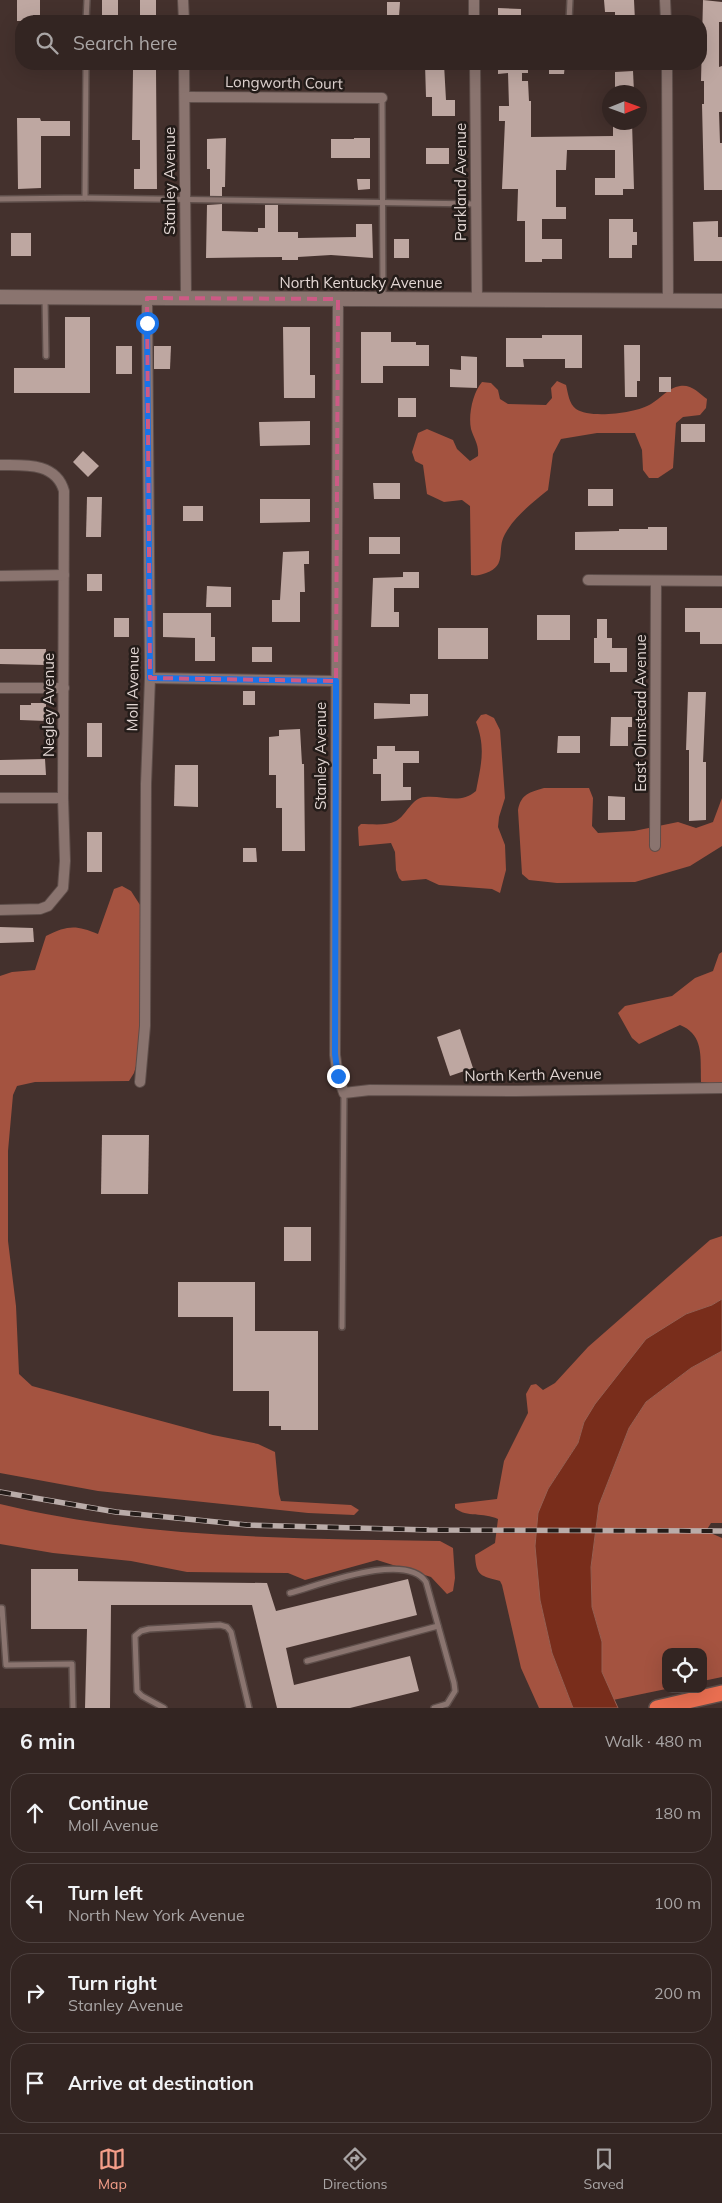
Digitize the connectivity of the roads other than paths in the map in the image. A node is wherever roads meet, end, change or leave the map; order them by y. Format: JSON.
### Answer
{"nodes":[{"id":1,"x":87,"y":0,"type":"edge"},
{"id":2,"x":183,"y":0,"type":"edge"},
{"id":3,"x":474,"y":0,"type":"edge"},
{"id":4,"x":570,"y":0,"type":"edge"},
{"id":5,"x":665,"y":0,"type":"edge"},
{"id":6,"x":86,"y":15,"type":"edge"},
{"id":7,"x":184,"y":15,"type":"edge"},
{"id":8,"x":474,"y":15,"type":"edge"},
{"id":9,"x":570,"y":15,"type":"edge"},
{"id":10,"x":666,"y":15,"type":"edge"},
{"id":11,"x":86,"y":70,"type":"edge"},
{"id":12,"x":184,"y":70,"type":"edge"},
{"id":13,"x":475,"y":70,"type":"edge"},
{"id":14,"x":666,"y":70,"type":"edge"},
{"id":15,"x":185,"y":96,"type":"junction"},
{"id":16,"x":382,"y":98,"type":"joint"},
{"id":17,"x":85,"y":198,"type":"junction"},
{"id":18,"x":0,"y":199,"type":"edge"},
{"id":19,"x":185,"y":201,"type":"junction"},
{"id":20,"x":383,"y":203,"type":"junction"},
{"id":21,"x":476,"y":204,"type":"junction"},
{"id":22,"x":0,"y":297,"type":"edge"},
{"id":23,"x":45,"y":297,"type":"junction"},
{"id":24,"x":147,"y":298,"type":"junction"},
{"id":25,"x":186,"y":298,"type":"junction"},
{"id":26,"x":338,"y":299,"type":"junction"},
{"id":27,"x":383,"y":299,"type":"junction"},
{"id":28,"x":476,"y":300,"type":"junction"},
{"id":29,"x":668,"y":301,"type":"junction"},
{"id":30,"x":722,"y":301,"type":"edge"},
{"id":31,"x":46,"y":356,"type":"dead end"},
{"id":32,"x":0,"y":465,"type":"edge"},
{"id":33,"x":64,"y":575,"type":"junction"},
{"id":34,"x":0,"y":576,"type":"edge"},
{"id":35,"x":588,"y":580,"type":"dead end"},
{"id":36,"x":656,"y":581,"type":"junction"},
{"id":37,"x":722,"y":581,"type":"edge"},
{"id":38,"x":150,"y":678,"type":"junction"},
{"id":39,"x":336,"y":681,"type":"junction"},
{"id":40,"x":0,"y":688,"type":"edge"},
{"id":41,"x":64,"y":688,"type":"junction"},
{"id":42,"x":0,"y":798,"type":"edge"},
{"id":43,"x":63,"y":798,"type":"junction"},
{"id":44,"x":655,"y":846,"type":"dead end"},
{"id":45,"x":0,"y":910,"type":"edge"},
{"id":46,"x":140,"y":1082,"type":"dead end"},
{"id":47,"x":722,"y":1088,"type":"edge"},
{"id":48,"x":344,"y":1092,"type":"junction"},
{"id":49,"x":342,"y":1327,"type":"dead end"},
{"id":50,"x":290,"y":1593,"type":"dead end"},
{"id":51,"x":0,"y":1608,"type":"edge"},
{"id":52,"x":438,"y":1626,"type":"junction"},
{"id":53,"x":307,"y":1661,"type":"dead end"},
{"id":54,"x":722,"y":1693,"type":"edge"},
{"id":55,"x":663,"y":1706,"type":"edge"},
{"id":56,"x":73,"y":1708,"type":"edge"},
{"id":57,"x":164,"y":1708,"type":"edge"},
{"id":58,"x":249,"y":1708,"type":"edge"},
{"id":59,"x":434,"y":1708,"type":"edge"}],
"edges":[{"from":1,"to":6,"type":"lane"},
{"from":2,"to":7,"type":"street"},
{"from":3,"to":8,"type":"street"},
{"from":4,"to":9,"type":"lane"},
{"from":5,"to":10,"type":"street"},
{"from":11,"to":17,"type":"lane"},
{"from":12,"to":15,"type":"street","name":"Stanley Avenue"},
{"from":13,"to":21,"type":"street","name":"Parkland Avenue"},
{"from":14,"to":29,"type":"street"},
{"from":15,"to":16,"type":"street","name":"Longworth Court"},
{"from":15,"to":19,"type":"street","name":"Stanley Avenue"},
{"from":16,"to":20,"type":"lane"},
{"from":17,"to":18,"type":"lane"},
{"from":17,"to":19,"type":"lane"},
{"from":19,"to":20,"type":"lane"},
{"from":19,"to":25,"type":"street","name":"Stanley Avenue"},
{"from":20,"to":21,"type":"lane"},
{"from":20,"to":27,"type":"lane"},
{"from":21,"to":28,"type":"street","name":"Parkland Avenue"},
{"from":22,"to":23,"type":"street","name":"North Kentucky Avenue"},
{"from":23,"to":24,"type":"street","name":"North Kentucky Avenue"},
{"from":23,"to":31,"type":"lane"},
{"from":24,"to":25,"type":"street","name":"North Kentucky Avenue"},
{"from":24,"to":38,"type":"street","name":"Moll Avenue"},
{"from":25,"to":26,"type":"street","name":"North Kentucky Avenue"},
{"from":26,"to":27,"type":"street","name":"North Kentucky Avenue"},
{"from":26,"to":39,"type":"street","name":"Stanley Avenue"},
{"from":27,"to":28,"type":"street","name":"North Kentucky Avenue"},
{"from":28,"to":29,"type":"street","name":"North Kentucky Avenue"},
{"from":29,"to":30,"type":"street","name":"North Kentucky Avenue"},
{"from":32,"to":33,"type":"street","name":"Negley Avenue"},
{"from":33,"to":34,"type":"street"},
{"from":33,"to":41,"type":"street","name":"Negley Avenue"},
{"from":35,"to":36,"type":"street"},
{"from":36,"to":37,"type":"street"},
{"from":36,"to":44,"type":"street","name":"East Olmstead Avenue"},
{"from":38,"to":39,"type":"street"},
{"from":38,"to":46,"type":"street","name":"Moll Avenue"},
{"from":39,"to":48,"type":"street","name":"Stanley Avenue"},
{"from":40,"to":41,"type":"street"},
{"from":41,"to":43,"type":"street","name":"Negley Avenue"},
{"from":42,"to":43,"type":"street"},
{"from":43,"to":45,"type":"street","name":"Negley Avenue"},
{"from":47,"to":48,"type":"street","name":"North Kerth Avenue"},
{"from":48,"to":49,"type":"lane"},
{"from":50,"to":52,"type":"lane"},
{"from":51,"to":56,"type":"lane"},
{"from":52,"to":53,"type":"lane"},
{"from":52,"to":59,"type":"lane"},
{"from":54,"to":55,"type":"highway"},
{"from":57,"to":58,"type":"lane"}]}
